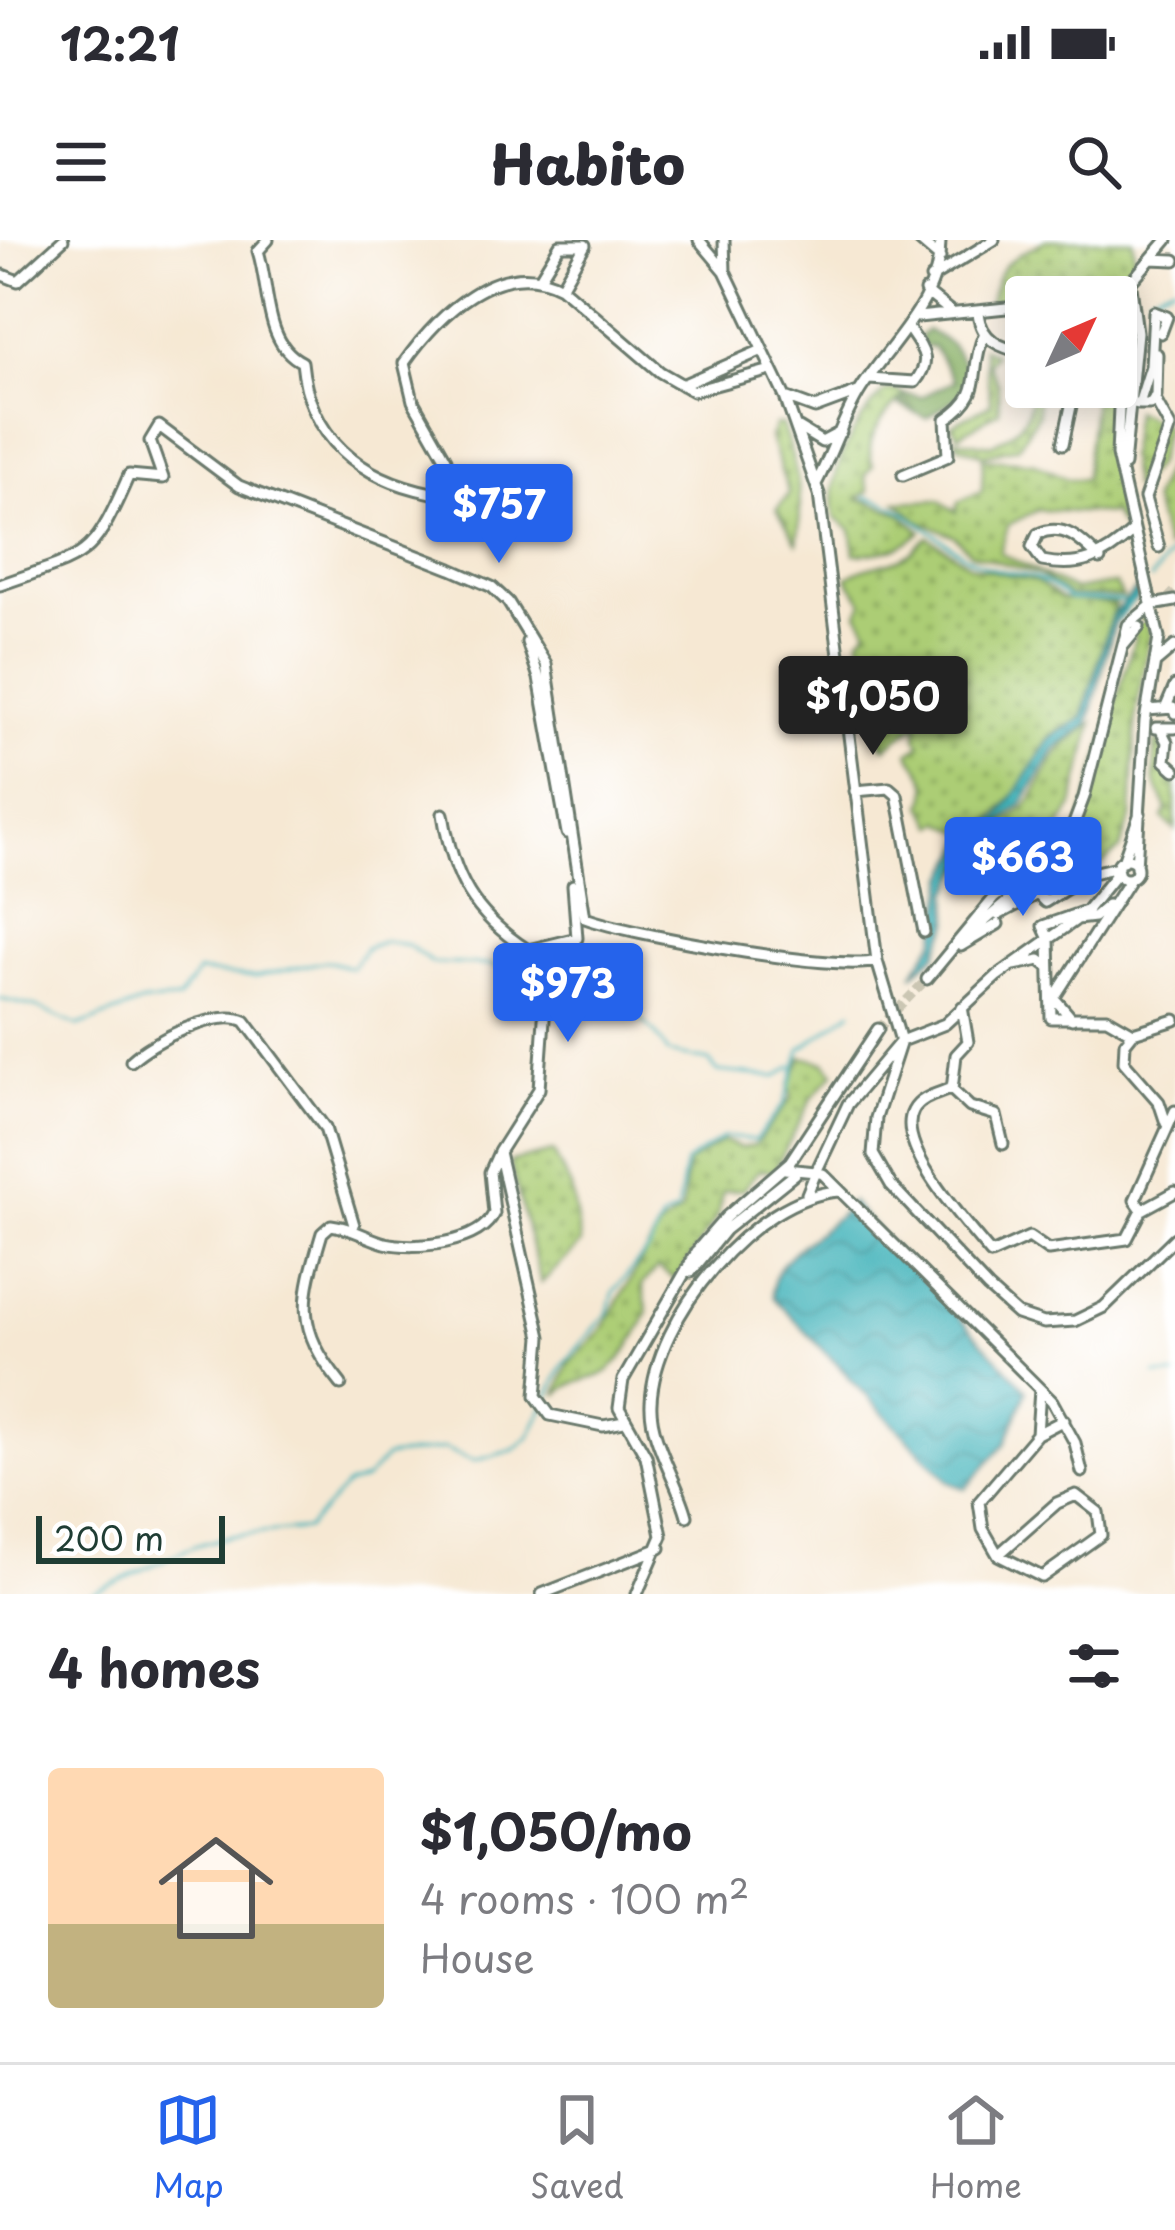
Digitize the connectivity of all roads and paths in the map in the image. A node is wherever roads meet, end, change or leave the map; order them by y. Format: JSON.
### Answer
{"nodes":[{"id":1,"x":63,"y":240,"type":"edge"},
{"id":2,"x":268,"y":240,"type":"edge"},
{"id":3,"x":699,"y":240,"type":"edge"},
{"id":4,"x":724,"y":240,"type":"edge"},
{"id":5,"x":919,"y":240,"type":"edge"},
{"id":6,"x":940,"y":240,"type":"edge"},
{"id":7,"x":994,"y":240,"type":"edge"},
{"id":8,"x":1167,"y":240,"type":"edge"},
{"id":9,"x":940,"y":258,"type":"junction"},
{"id":10,"x":1151,"y":259,"type":"junction"},
{"id":11,"x":1175,"y":260,"type":"edge"},
{"id":12,"x":724,"y":271,"type":"junction"},
{"id":13,"x":0,"y":274,"type":"edge"},
{"id":14,"x":1136,"y":276,"type":"edge"},
{"id":15,"x":540,"y":278,"type":"junction"},
{"id":16,"x":932,"y":278,"type":"junction"},
{"id":17,"x":561,"y":287,"type":"junction"},
{"id":18,"x":926,"y":291,"type":"junction"},
{"id":19,"x":1005,"y":310,"type":"edge"},
{"id":20,"x":950,"y":311,"type":"junction"},
{"id":21,"x":978,"y":314,"type":"junction"},
{"id":22,"x":918,"y":317,"type":"junction"},
{"id":23,"x":908,"y":328,"type":"junction"},
{"id":24,"x":1137,"y":333,"type":"edge"},
{"id":25,"x":1175,"y":333,"type":"edge"},
{"id":26,"x":984,"y":334,"type":"junction"},
{"id":27,"x":1155,"y":337,"type":"junction"},
{"id":28,"x":1005,"y":344,"type":"edge"},
{"id":29,"x":760,"y":351,"type":"junction"},
{"id":30,"x":771,"y":370,"type":"junction"},
{"id":31,"x":1158,"y":378,"type":"junction"},
{"id":32,"x":869,"y":379,"type":"junction"},
{"id":33,"x":682,"y":385,"type":"junction"},
{"id":34,"x":1148,"y":386,"type":"junction"},
{"id":35,"x":860,"y":391,"type":"junction"},
{"id":36,"x":785,"y":397,"type":"junction"},
{"id":37,"x":1154,"y":398,"type":"junction"},
{"id":38,"x":1137,"y":399,"type":"edge"},
{"id":39,"x":1137,"y":403,"type":"edge"},
{"id":40,"x":1071,"y":408,"type":"edge"},
{"id":41,"x":1117,"y":408,"type":"edge"},
{"id":42,"x":1132,"y":408,"type":"edge"},
{"id":43,"x":795,"y":424,"type":"junction"},
{"id":44,"x":845,"y":429,"type":"junction"},
{"id":45,"x":1063,"y":444,"type":"dead end"},
{"id":46,"x":903,"y":476,"type":"dead end"},
{"id":47,"x":1124,"y":476,"type":"junction"},
{"id":48,"x":816,"y":484,"type":"junction"},
{"id":49,"x":1132,"y":532,"type":"junction"},
{"id":50,"x":1159,"y":548,"type":"dead end"},
{"id":51,"x":1100,"y":559,"type":"junction"},
{"id":52,"x":0,"y":585,"type":"edge"},
{"id":53,"x":1150,"y":600,"type":"junction"},
{"id":54,"x":1172,"y":603,"type":"edge"},
{"id":55,"x":1175,"y":618,"type":"edge"},
{"id":56,"x":1139,"y":627,"type":"tunnel mouth"},
{"id":57,"x":526,"y":642,"type":"dead end"},
{"id":58,"x":1173,"y":646,"type":"edge"},
{"id":59,"x":1121,"y":649,"type":"junction"},
{"id":60,"x":1155,"y":663,"type":"junction"},
{"id":61,"x":1175,"y":686,"type":"edge"},
{"id":62,"x":1147,"y":710,"type":"junction"},
{"id":63,"x":1170,"y":710,"type":"edge"},
{"id":64,"x":1144,"y":728,"type":"junction"},
{"id":65,"x":1160,"y":728,"type":"junction"},
{"id":66,"x":1175,"y":728,"type":"edge"},
{"id":67,"x":1175,"y":770,"type":"edge"},
{"id":68,"x":855,"y":791,"type":"junction"},
{"id":69,"x":1139,"y":813,"type":"junction"},
{"id":70,"x":443,"y":814,"type":"dead end"},
{"id":71,"x":1120,"y":867,"type":"junction"},
{"id":72,"x":1136,"y":867,"type":"junction"},
{"id":73,"x":1092,"y":872,"type":"junction"},
{"id":74,"x":1127,"y":883,"type":"junction"},
{"id":75,"x":1075,"y":916,"type":"junction"},
{"id":76,"x":995,"y":920,"type":"junction"},
{"id":77,"x":924,"y":932,"type":"dead end"},
{"id":78,"x":577,"y":938,"type":"junction"},
{"id":79,"x":1049,"y":939,"type":"junction"},
{"id":80,"x":951,"y":950,"type":"junction"},
{"id":81,"x":877,"y":961,"type":"junction"},
{"id":82,"x":1012,"y":965,"type":"junction"},
{"id":83,"x":1048,"y":966,"type":"junction"},
{"id":84,"x":927,"y":980,"type":"tunnel mouth"},
{"id":85,"x":962,"y":1007,"type":"junction"},
{"id":86,"x":1072,"y":1019,"type":"junction"},
{"id":87,"x":1175,"y":1021,"type":"edge"},
{"id":88,"x":878,"y":1029,"type":"tunnel mouth"},
{"id":89,"x":1133,"y":1033,"type":"junction"},
{"id":90,"x":902,"y":1041,"type":"junction"},
{"id":91,"x":131,"y":1061,"type":"dead end"},
{"id":92,"x":952,"y":1088,"type":"junction"},
{"id":93,"x":1175,"y":1111,"type":"edge"},
{"id":94,"x":1166,"y":1126,"type":"junction"},
{"id":95,"x":1004,"y":1144,"type":"dead end"},
{"id":96,"x":499,"y":1152,"type":"junction"},
{"id":97,"x":790,"y":1171,"type":"junction"},
{"id":98,"x":817,"y":1172,"type":"junction"},
{"id":99,"x":839,"y":1191,"type":"junction"},
{"id":100,"x":1175,"y":1192,"type":"edge"},
{"id":101,"x":806,"y":1194,"type":"junction"},
{"id":102,"x":1142,"y":1210,"type":"junction"},
{"id":103,"x":354,"y":1225,"type":"junction"},
{"id":104,"x":1175,"y":1238,"type":"edge"},
{"id":105,"x":341,"y":1384,"type":"dead end"},
{"id":106,"x":1040,"y":1389,"type":"junction"},
{"id":107,"x":1064,"y":1420,"type":"junction"},
{"id":108,"x":624,"y":1422,"type":"junction"},
{"id":109,"x":1037,"y":1434,"type":"junction"},
{"id":110,"x":1082,"y":1472,"type":"dead end"},
{"id":111,"x":687,"y":1516,"type":"dead end"},
{"id":112,"x":660,"y":1548,"type":"junction"},
{"id":113,"x":998,"y":1555,"type":"junction"},
{"id":114,"x":542,"y":1594,"type":"edge"},
{"id":115,"x":637,"y":1594,"type":"edge"}],
"edges":[{"from":1,"to":13,"type":"street"},
{"from":2,"to":15,"type":"street"},
{"from":3,"to":12,"type":"street"},
{"from":4,"to":12,"type":"street"},
{"from":5,"to":9,"type":"street"},
{"from":6,"to":9,"type":"street"},
{"from":7,"to":16,"type":"street"},
{"from":8,"to":10,"type":"street"},
{"from":9,"to":16,"type":"street"},
{"from":10,"to":11,"type":"street"},
{"from":10,"to":14,"type":"street"},
{"from":12,"to":29,"type":"street"},
{"from":15,"to":17,"type":"street"},
{"from":15,"to":17,"type":"street"},
{"from":16,"to":18,"type":"street"},
{"from":17,"to":33,"type":"street"},
{"from":18,"to":20,"type":"street"},
{"from":18,"to":22,"type":"street"},
{"from":19,"to":21,"type":"street"},
{"from":20,"to":21,"type":"street"},
{"from":20,"to":22,"type":"street"},
{"from":21,"to":26,"type":"street"},
{"from":22,"to":23,"type":"street"},
{"from":23,"to":32,"type":"street"},
{"from":23,"to":32,"type":"street"},
{"from":24,"to":27,"type":"street"},
{"from":25,"to":27,"type":"street"},
{"from":26,"to":28,"type":"street"},
{"from":26,"to":46,"type":"street"},
{"from":27,"to":31,"type":"street"},
{"from":27,"to":34,"type":"street"},
{"from":29,"to":30,"type":"street"},
{"from":29,"to":33,"type":"street"},
{"from":30,"to":33,"type":"street"},
{"from":30,"to":36,"type":"street"},
{"from":31,"to":34,"type":"street"},
{"from":31,"to":37,"type":"street"},
{"from":32,"to":35,"type":"street"},
{"from":34,"to":38,"type":"street"},
{"from":35,"to":36,"type":"street"},
{"from":35,"to":44,"type":"street"},
{"from":36,"to":43,"type":"street"},
{"from":37,"to":39,"type":"street"},
{"from":37,"to":50,"type":"street"},
{"from":40,"to":45,"type":"street"},
{"from":41,"to":47,"type":"street"},
{"from":42,"to":47,"type":"street"},
{"from":43,"to":44,"type":"street"},
{"from":43,"to":48,"type":"street"},
{"from":44,"to":48,"type":"street"},
{"from":47,"to":49,"type":"street"},
{"from":48,"to":68,"type":"street"},
{"from":49,"to":51,"type":"street"},
{"from":49,"to":53,"type":"street"},
{"from":51,"to":51,"type":"street"},
{"from":52,"to":81,"type":"street"},
{"from":53,"to":54,"type":"street"},
{"from":53,"to":59,"type":"street"},
{"from":53,"to":60,"type":"street"},
{"from":54,"to":55,"type":"street"},
{"from":56,"to":59,"type":"street"},
{"from":57,"to":78,"type":"street"},
{"from":58,"to":60,"type":"street"},
{"from":59,"to":80,"type":"street"},
{"from":60,"to":62,"type":"street"},
{"from":61,"to":63,"type":"street"},
{"from":62,"to":63,"type":"street"},
{"from":62,"to":64,"type":"street"},
{"from":64,"to":65,"type":"street"},
{"from":64,"to":69,"type":"street"},
{"from":65,"to":66,"type":"street"},
{"from":65,"to":67,"type":"street"},
{"from":68,"to":77,"type":"street"},
{"from":68,"to":81,"type":"street"},
{"from":69,"to":71,"type":"street"},
{"from":69,"to":72,"type":"street"},
{"from":70,"to":78,"type":"street"},
{"from":71,"to":72,"type":"street"},
{"from":71,"to":73,"type":"street"},
{"from":71,"to":74,"type":"street"},
{"from":71,"to":75,"type":"street"},
{"from":72,"to":74,"type":"street"},
{"from":73,"to":76,"type":"street"},
{"from":73,"to":76,"type":"street"},
{"from":74,"to":75,"type":"street"},
{"from":74,"to":86,"type":"street"},
{"from":75,"to":79,"type":"street"},
{"from":76,"to":80,"type":"street"},
{"from":78,"to":96,"type":"street"},
{"from":79,"to":82,"type":"street"},
{"from":79,"to":83,"type":"street"},
{"from":80,"to":84,"type":"street"},
{"from":81,"to":90,"type":"street"},
{"from":82,"to":83,"type":"street"},
{"from":82,"to":85,"type":"street"},
{"from":83,"to":86,"type":"street"},
{"from":85,"to":90,"type":"street"},
{"from":85,"to":92,"type":"street"},
{"from":86,"to":89,"type":"street"},
{"from":87,"to":89,"type":"street"},
{"from":88,"to":97,"type":"street"},
{"from":89,"to":94,"type":"street"},
{"from":90,"to":98,"type":"street"},
{"from":90,"to":104,"type":"street"},
{"from":91,"to":103,"type":"street"},
{"from":92,"to":95,"type":"street"},
{"from":92,"to":102,"type":"street"},
{"from":93,"to":94,"type":"street"},
{"from":94,"to":102,"type":"street"},
{"from":96,"to":103,"type":"street"},
{"from":96,"to":108,"type":"street"},
{"from":97,"to":98,"type":"street"},
{"from":97,"to":108,"type":"street"},
{"from":98,"to":99,"type":"street"},
{"from":98,"to":101,"type":"street"},
{"from":99,"to":101,"type":"street"},
{"from":99,"to":106,"type":"street"},
{"from":100,"to":102,"type":"street"},
{"from":101,"to":111,"type":"street"},
{"from":103,"to":105,"type":"street"},
{"from":106,"to":107,"type":"street"},
{"from":106,"to":109,"type":"street"},
{"from":107,"to":109,"type":"street"},
{"from":107,"to":110,"type":"street"},
{"from":108,"to":112,"type":"street"},
{"from":109,"to":113,"type":"street"},
{"from":112,"to":114,"type":"street"},
{"from":112,"to":115,"type":"street"},
{"from":113,"to":113,"type":"street"}]}
